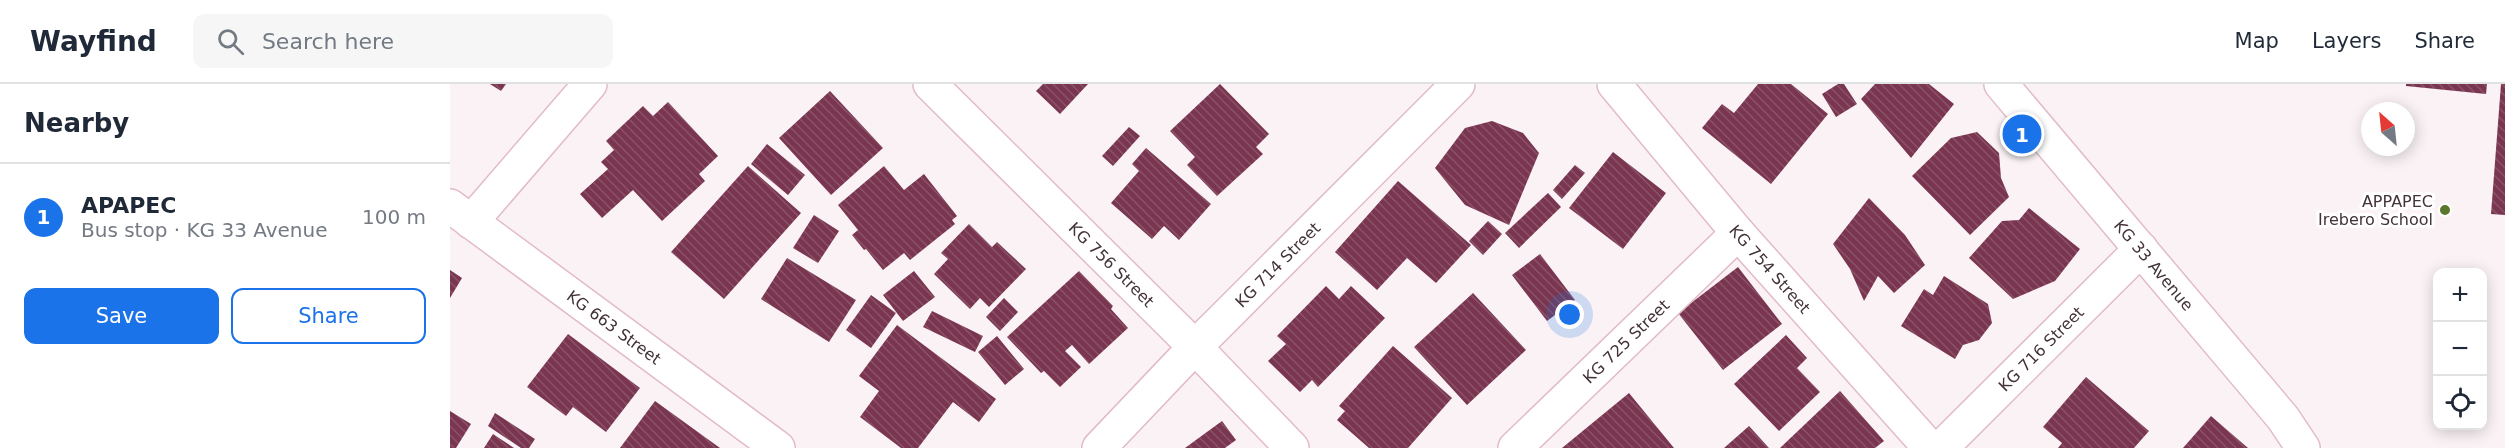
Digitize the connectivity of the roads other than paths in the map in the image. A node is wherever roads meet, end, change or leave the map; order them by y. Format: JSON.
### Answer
{"nodes":[{"id":1,"x":590,"y":84,"type":"edge"},
{"id":2,"x":1458,"y":84,"type":"edge"},
{"id":3,"x":1614,"y":84,"type":"edge"},
{"id":4,"x":2001,"y":84,"type":"edge"},
{"id":5,"x":935,"y":86,"type":"edge"},
{"id":6,"x":460,"y":214,"type":"edge"},
{"id":7,"x":1738,"y":233,"type":"junction"},
{"id":8,"x":2141,"y":249,"type":"junction"},
{"id":9,"x":1195,"y":347,"type":"junction"},
{"id":10,"x":778,"y":448,"type":"edge"},
{"id":11,"x":1099,"y":448,"type":"edge"},
{"id":12,"x":1292,"y":448,"type":"edge"},
{"id":13,"x":1515,"y":448,"type":"edge"},
{"id":14,"x":1930,"y":448,"type":"edge"},
{"id":15,"x":1941,"y":448,"type":"edge"},
{"id":16,"x":2304,"y":448,"type":"edge"}],
"edges":[{"from":1,"to":6,"type":"street"},
{"from":2,"to":9,"type":"street","name":"KG 714 Street"},
{"from":3,"to":7,"type":"street","name":"KG 754 Street"},
{"from":4,"to":8,"type":"street","name":"KG 33 Avenue"},
{"from":5,"to":9,"type":"street","name":"KG 756 Street"},
{"from":6,"to":10,"type":"street","name":"KG 663 Street"},
{"from":7,"to":13,"type":"street","name":"KG 725 Street"},
{"from":7,"to":14,"type":"street","name":"KG 754 Street"},
{"from":8,"to":15,"type":"street","name":"KG 716 Street"},
{"from":8,"to":16,"type":"street","name":"KG 33 Avenue"},
{"from":9,"to":11,"type":"street","name":"KG 714 Street"},
{"from":9,"to":12,"type":"street","name":"KG 756 Street"}]}
